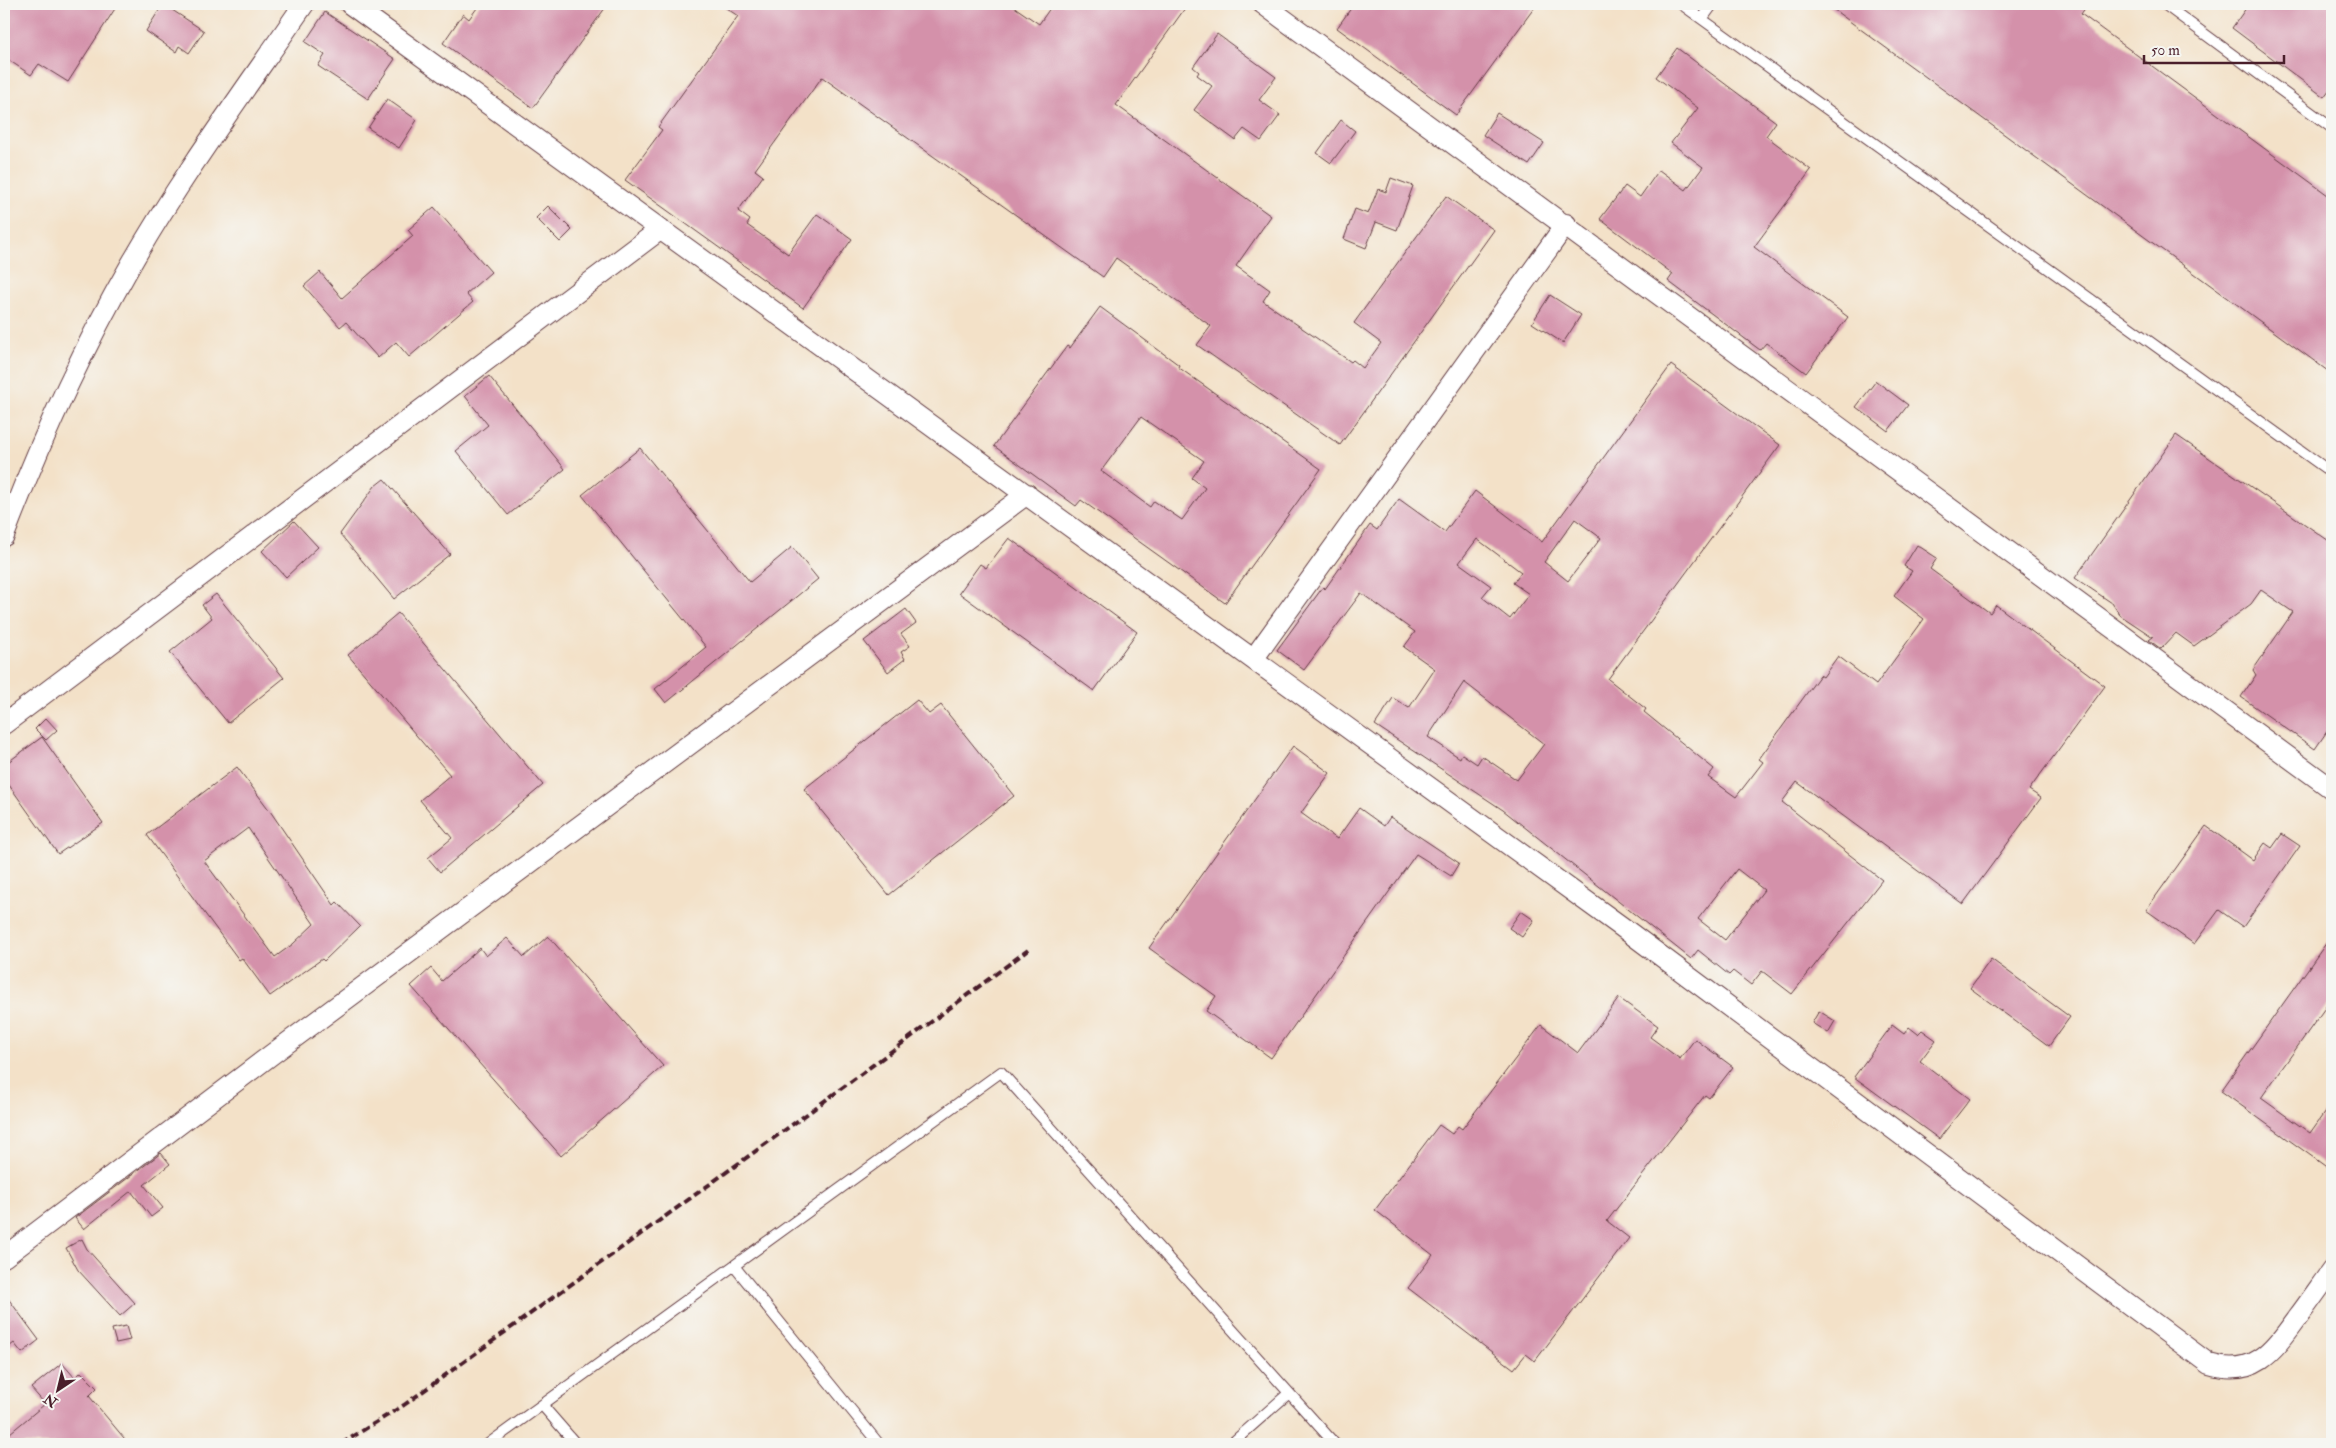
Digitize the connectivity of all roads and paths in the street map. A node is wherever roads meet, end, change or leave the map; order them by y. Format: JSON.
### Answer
{"nodes":[{"id":1,"x":304,"y":4,"type":"edge"},
{"id":2,"x":350,"y":4,"type":"edge"},
{"id":3,"x":1262,"y":4,"type":"edge"},
{"id":4,"x":1681,"y":4,"type":"edge"},
{"id":5,"x":1713,"y":4,"type":"edge"},
{"id":6,"x":2164,"y":4,"type":"edge"},
{"id":7,"x":1702,"y":19,"type":"junction"},
{"id":8,"x":2332,"y":128,"type":"edge"},
{"id":9,"x":1566,"y":224,"type":"junction"},
{"id":10,"x":661,"y":229,"type":"junction"},
{"id":11,"x":2332,"y":473,"type":"edge"},
{"id":12,"x":1027,"y":494,"type":"junction"},
{"id":13,"x":4,"y":536,"type":"edge"},
{"id":14,"x":1254,"y":658,"type":"junction"},
{"id":15,"x":4,"y":724,"type":"edge"},
{"id":16,"x":2332,"y":789,"type":"edge"},
{"id":17,"x":4,"y":1258,"type":"edge"},
{"id":18,"x":734,"y":1266,"type":"junction"},
{"id":19,"x":2332,"y":1270,"type":"edge"},
{"id":20,"x":1289,"y":1393,"type":"junction"},
{"id":21,"x":542,"y":1405,"type":"junction"},
{"id":22,"x":488,"y":1444,"type":"edge"},
{"id":23,"x":576,"y":1444,"type":"edge"},
{"id":24,"x":879,"y":1444,"type":"edge"},
{"id":25,"x":1231,"y":1444,"type":"edge"},
{"id":26,"x":1335,"y":1444,"type":"edge"}],
"edges":[{"from":1,"to":13,"type":"street"},
{"from":2,"to":10,"type":"street"},
{"from":3,"to":9,"type":"street"},
{"from":4,"to":7,"type":"lane"},
{"from":5,"to":7,"type":"lane"},
{"from":6,"to":8,"type":"lane"},
{"from":7,"to":11,"type":"lane"},
{"from":9,"to":14,"type":"street"},
{"from":9,"to":16,"type":"street"},
{"from":10,"to":12,"type":"street"},
{"from":10,"to":15,"type":"street"},
{"from":12,"to":14,"type":"street"},
{"from":12,"to":17,"type":"street"},
{"from":14,"to":19,"type":"street"},
{"from":18,"to":20,"type":"lane"},
{"from":18,"to":21,"type":"lane"},
{"from":18,"to":24,"type":"lane"},
{"from":20,"to":25,"type":"lane"},
{"from":20,"to":26,"type":"lane"},
{"from":21,"to":22,"type":"lane"},
{"from":21,"to":23,"type":"lane"}]}
